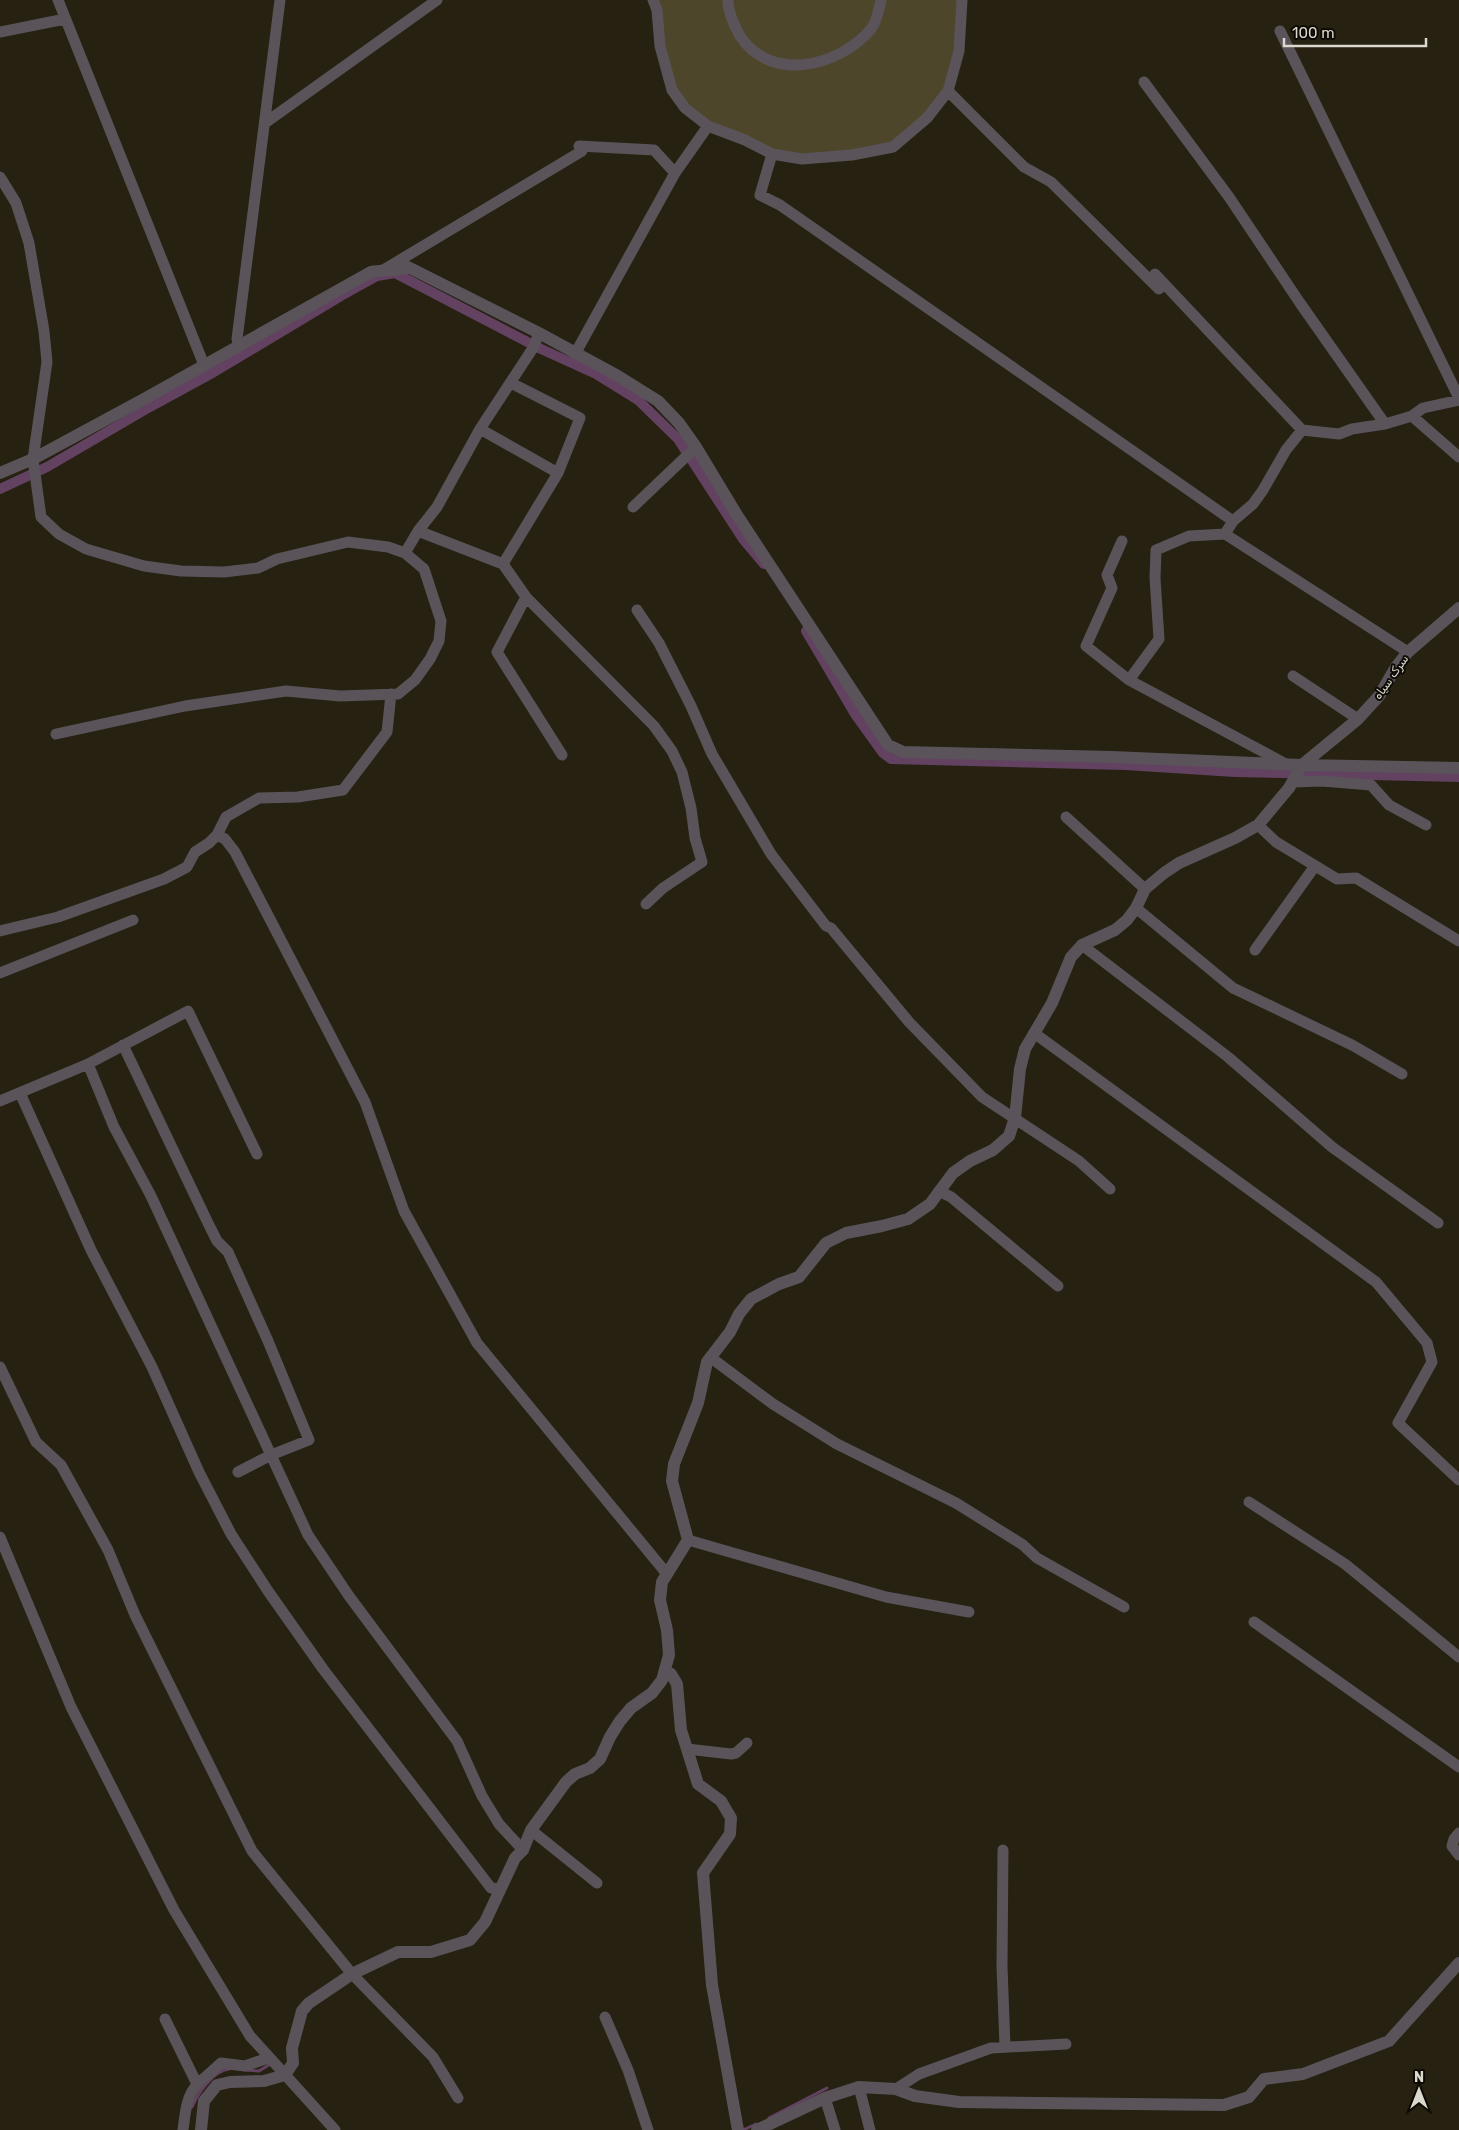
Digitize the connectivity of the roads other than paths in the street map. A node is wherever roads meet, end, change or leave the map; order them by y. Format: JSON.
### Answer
{"nodes":[{"id":1,"x":58,"y":0,"type":"edge"},
{"id":2,"x":280,"y":0,"type":"edge"},
{"id":3,"x":437,"y":0,"type":"edge"},
{"id":4,"x":653,"y":0,"type":"edge"},
{"id":5,"x":728,"y":0,"type":"edge"},
{"id":6,"x":882,"y":0,"type":"edge"},
{"id":7,"x":962,"y":0,"type":"edge"},
{"id":8,"x":65,"y":20,"type":"junction"},
{"id":9,"x":1280,"y":31,"type":"dead end"},
{"id":10,"x":0,"y":32,"type":"edge"},
{"id":11,"x":1144,"y":82,"type":"dead end"},
{"id":12,"x":948,"y":91,"type":"junction"},
{"id":13,"x":265,"y":123,"type":"junction"},
{"id":14,"x":708,"y":126,"type":"junction"},
{"id":15,"x":772,"y":154,"type":"junction"},
{"id":16,"x":675,"y":173,"type":"junction"},
{"id":17,"x":0,"y":177,"type":"edge"},
{"id":18,"x":385,"y":269,"type":"junction"},
{"id":19,"x":1155,"y":274,"type":"dead end"},
{"id":20,"x":1176,"y":306,"type":"dead end"},
{"id":21,"x":536,"y":341,"type":"junction"},
{"id":22,"x":238,"y":346,"type":"junction"},
{"id":23,"x":575,"y":354,"type":"junction"},
{"id":24,"x":204,"y":365,"type":"junction"},
{"id":25,"x":511,"y":383,"type":"junction"},
{"id":26,"x":1459,"y":399,"type":"edge"},
{"id":27,"x":1412,"y":416,"type":"junction"},
{"id":28,"x":1385,"y":424,"type":"junction"},
{"id":29,"x":480,"y":429,"type":"junction"},
{"id":30,"x":1302,"y":430,"type":"junction"},
{"id":31,"x":691,"y":452,"type":"junction"},
{"id":32,"x":1459,"y":457,"type":"edge"},
{"id":33,"x":35,"y":468,"type":"junction"},
{"id":34,"x":0,"y":473,"type":"edge"},
{"id":35,"x":558,"y":473,"type":"junction"},
{"id":36,"x":633,"y":507,"type":"dead end"},
{"id":37,"x":1233,"y":521,"type":"junction"},
{"id":38,"x":418,"y":531,"type":"junction"},
{"id":39,"x":1225,"y":534,"type":"junction"},
{"id":40,"x":1122,"y":541,"type":"dead end"},
{"id":41,"x":405,"y":553,"type":"junction"},
{"id":42,"x":503,"y":564,"type":"junction"},
{"id":43,"x":526,"y":597,"type":"junction"},
{"id":44,"x":1459,"y":608,"type":"edge"},
{"id":45,"x":636,"y":610,"type":"dead end"},
{"id":46,"x":1408,"y":652,"type":"junction"},
{"id":47,"x":1293,"y":676,"type":"dead end"},
{"id":48,"x":1129,"y":680,"type":"junction"},
{"id":49,"x":391,"y":694,"type":"junction"},
{"id":50,"x":1358,"y":719,"type":"junction"},
{"id":51,"x":56,"y":734,"type":"dead end"},
{"id":52,"x":562,"y":756,"type":"dead end"},
{"id":53,"x":1459,"y":768,"type":"edge"},
{"id":54,"x":1296,"y":772,"type":"junction"},
{"id":55,"x":1066,"y":817,"type":"dead end"},
{"id":56,"x":1426,"y":824,"type":"dead end"},
{"id":57,"x":1258,"y":825,"type":"junction"},
{"id":58,"x":217,"y":835,"type":"junction"},
{"id":59,"x":1315,"y":866,"type":"junction"},
{"id":60,"x":1145,"y":889,"type":"junction"},
{"id":61,"x":646,"y":904,"type":"dead end"},
{"id":62,"x":1136,"y":908,"type":"junction"},
{"id":63,"x":133,"y":920,"type":"dead end"},
{"id":64,"x":0,"y":931,"type":"edge"},
{"id":65,"x":1459,"y":941,"type":"edge"},
{"id":66,"x":1082,"y":945,"type":"junction"},
{"id":67,"x":1256,"y":950,"type":"dead end"},
{"id":68,"x":0,"y":973,"type":"edge"},
{"id":69,"x":1034,"y":1033,"type":"junction"},
{"id":70,"x":123,"y":1045,"type":"junction"},
{"id":71,"x":88,"y":1064,"type":"junction"},
{"id":72,"x":1402,"y":1074,"type":"dead end"},
{"id":73,"x":20,"y":1093,"type":"junction"},
{"id":74,"x":0,"y":1101,"type":"edge"},
{"id":75,"x":1015,"y":1118,"type":"junction"},
{"id":76,"x":257,"y":1154,"type":"dead end"},
{"id":77,"x":1110,"y":1189,"type":"dead end"},
{"id":78,"x":939,"y":1191,"type":"junction"},
{"id":79,"x":1438,"y":1223,"type":"dead end"},
{"id":80,"x":1058,"y":1286,"type":"dead end"},
{"id":81,"x":710,"y":1357,"type":"junction"},
{"id":82,"x":0,"y":1368,"type":"edge"},
{"id":83,"x":271,"y":1455,"type":"junction"},
{"id":84,"x":238,"y":1472,"type":"dead end"},
{"id":85,"x":1459,"y":1480,"type":"edge"},
{"id":86,"x":1249,"y":1502,"type":"dead end"},
{"id":87,"x":0,"y":1537,"type":"edge"},
{"id":88,"x":688,"y":1540,"type":"junction"},
{"id":89,"x":667,"y":1574,"type":"junction"},
{"id":90,"x":1124,"y":1607,"type":"dead end"},
{"id":91,"x":969,"y":1612,"type":"dead end"},
{"id":92,"x":1254,"y":1622,"type":"dead end"},
{"id":93,"x":1459,"y":1657,"type":"edge"},
{"id":94,"x":665,"y":1670,"type":"junction"},
{"id":95,"x":748,"y":1743,"type":"dead end"},
{"id":96,"x":687,"y":1749,"type":"junction"},
{"id":97,"x":1459,"y":1767,"type":"edge"},
{"id":98,"x":530,"y":1830,"type":"junction"},
{"id":99,"x":1459,"y":1832,"type":"edge"},
{"id":100,"x":523,"y":1850,"type":"junction"},
{"id":101,"x":1004,"y":1850,"type":"dead end"},
{"id":102,"x":1459,"y":1855,"type":"edge"},
{"id":103,"x":597,"y":1883,"type":"dead end"},
{"id":104,"x":500,"y":1889,"type":"junction"},
{"id":105,"x":1459,"y":1964,"type":"edge"},
{"id":106,"x":352,"y":1974,"type":"junction"},
{"id":107,"x":605,"y":2017,"type":"dead end"},
{"id":108,"x":165,"y":2019,"type":"dead end"},
{"id":109,"x":1066,"y":2044,"type":"dead end"},
{"id":110,"x":1005,"y":2047,"type":"junction"},
{"id":111,"x":268,"y":2058,"type":"junction"},
{"id":112,"x":285,"y":2075,"type":"junction"},
{"id":113,"x":197,"y":2084,"type":"junction"},
{"id":114,"x":859,"y":2087,"type":"junction"},
{"id":115,"x":896,"y":2089,"type":"junction"},
{"id":116,"x":458,"y":2098,"type":"dead end"},
{"id":117,"x":825,"y":2098,"type":"junction"},
{"id":118,"x":738,"y":2128,"type":"edge"},
{"id":119,"x":183,"y":2130,"type":"edge"},
{"id":120,"x":201,"y":2130,"type":"edge"},
{"id":121,"x":335,"y":2130,"type":"edge"},
{"id":122,"x":648,"y":2130,"type":"edge"},
{"id":123,"x":757,"y":2130,"type":"edge"},
{"id":124,"x":835,"y":2130,"type":"edge"},
{"id":125,"x":870,"y":2130,"type":"edge"}],
"edges":[{"from":1,"to":8,"type":"street"},
{"from":2,"to":13,"type":"street"},
{"from":3,"to":13,"type":"street"},
{"from":4,"to":14,"type":"street"},
{"from":5,"to":6,"type":"street"},
{"from":7,"to":12,"type":"street"},
{"from":8,"to":10,"type":"street"},
{"from":8,"to":24,"type":"street"},
{"from":9,"to":26,"type":"street"},
{"from":11,"to":28,"type":"street"},
{"from":12,"to":15,"type":"street"},
{"from":12,"to":20,"type":"street"},
{"from":13,"to":22,"type":"street"},
{"from":14,"to":15,"type":"street"},
{"from":14,"to":16,"type":"street"},
{"from":15,"to":37,"type":"street"},
{"from":16,"to":18,"type":"street"},
{"from":16,"to":23,"type":"street"},
{"from":17,"to":33,"type":"street"},
{"from":18,"to":21,"type":"street"},
{"from":18,"to":22,"type":"street"},
{"from":19,"to":30,"type":"street"},
{"from":21,"to":23,"type":"street"},
{"from":21,"to":25,"type":"street"},
{"from":22,"to":24,"type":"street"},
{"from":23,"to":31,"type":"street"},
{"from":24,"to":33,"type":"street"},
{"from":25,"to":29,"type":"street"},
{"from":25,"to":35,"type":"street"},
{"from":26,"to":27,"type":"street"},
{"from":27,"to":28,"type":"street"},
{"from":27,"to":32,"type":"street"},
{"from":28,"to":30,"type":"street"},
{"from":29,"to":35,"type":"street"},
{"from":29,"to":38,"type":"street"},
{"from":30,"to":37,"type":"street"},
{"from":31,"to":36,"type":"street"},
{"from":31,"to":54,"type":"street"},
{"from":33,"to":34,"type":"street"},
{"from":33,"to":41,"type":"street"},
{"from":35,"to":42,"type":"street"},
{"from":37,"to":39,"type":"street"},
{"from":38,"to":41,"type":"street"},
{"from":38,"to":42,"type":"street"},
{"from":39,"to":46,"type":"street"},
{"from":39,"to":48,"type":"street"},
{"from":40,"to":48,"type":"street"},
{"from":41,"to":49,"type":"street"},
{"from":42,"to":43,"type":"street"},
{"from":43,"to":52,"type":"street"},
{"from":43,"to":61,"type":"street"},
{"from":44,"to":46,"type":"street","name":"سرک سیاه"},
{"from":45,"to":75,"type":"street"},
{"from":46,"to":50,"type":"street","name":"سرک سیاه"},
{"from":47,"to":50,"type":"street"},
{"from":48,"to":54,"type":"street"},
{"from":49,"to":51,"type":"street"},
{"from":49,"to":58,"type":"street"},
{"from":50,"to":54,"type":"street","name":"سرک سیاه"},
{"from":53,"to":54,"type":"street"},
{"from":54,"to":56,"type":"street"},
{"from":54,"to":57,"type":"street","name":"سرک سیاه"},
{"from":55,"to":60,"type":"street"},
{"from":57,"to":59,"type":"street"},
{"from":57,"to":60,"type":"street"},
{"from":58,"to":64,"type":"street"},
{"from":58,"to":89,"type":"street"},
{"from":59,"to":65,"type":"street"},
{"from":59,"to":67,"type":"street"},
{"from":60,"to":62,"type":"street"},
{"from":62,"to":66,"type":"street"},
{"from":62,"to":72,"type":"street"},
{"from":63,"to":68,"type":"street"},
{"from":66,"to":69,"type":"street"},
{"from":66,"to":79,"type":"street"},
{"from":69,"to":75,"type":"street"},
{"from":69,"to":85,"type":"street"},
{"from":70,"to":71,"type":"street"},
{"from":70,"to":76,"type":"street"},
{"from":70,"to":83,"type":"street"},
{"from":71,"to":73,"type":"street"},
{"from":71,"to":83,"type":"street"},
{"from":73,"to":74,"type":"street"},
{"from":73,"to":104,"type":"street"},
{"from":75,"to":77,"type":"street"},
{"from":75,"to":78,"type":"street"},
{"from":78,"to":80,"type":"street"},
{"from":78,"to":81,"type":"street"},
{"from":81,"to":88,"type":"street"},
{"from":81,"to":90,"type":"street"},
{"from":82,"to":106,"type":"street"},
{"from":83,"to":84,"type":"street"},
{"from":83,"to":100,"type":"street"},
{"from":86,"to":93,"type":"street"},
{"from":87,"to":111,"type":"street"},
{"from":88,"to":89,"type":"street"},
{"from":88,"to":91,"type":"street"},
{"from":89,"to":94,"type":"street"},
{"from":92,"to":97,"type":"street"},
{"from":94,"to":96,"type":"street"},
{"from":94,"to":98,"type":"street"},
{"from":95,"to":96,"type":"street"},
{"from":96,"to":118,"type":"street"},
{"from":98,"to":100,"type":"street"},
{"from":98,"to":103,"type":"street"},
{"from":99,"to":102,"type":"street"},
{"from":100,"to":104,"type":"street"},
{"from":101,"to":110,"type":"street"},
{"from":104,"to":106,"type":"street"},
{"from":105,"to":115,"type":"street"},
{"from":106,"to":112,"type":"street"},
{"from":106,"to":116,"type":"street"},
{"from":107,"to":122,"type":"street"},
{"from":108,"to":113,"type":"street"},
{"from":109,"to":110,"type":"street"},
{"from":110,"to":115,"type":"street"},
{"from":111,"to":112,"type":"street"},
{"from":111,"to":113,"type":"street"},
{"from":112,"to":120,"type":"street"},
{"from":112,"to":121,"type":"street"},
{"from":113,"to":119,"type":"street"},
{"from":114,"to":115,"type":"street"},
{"from":114,"to":117,"type":"street"},
{"from":114,"to":125,"type":"street"},
{"from":117,"to":123,"type":"street"},
{"from":117,"to":124,"type":"street"}]}
